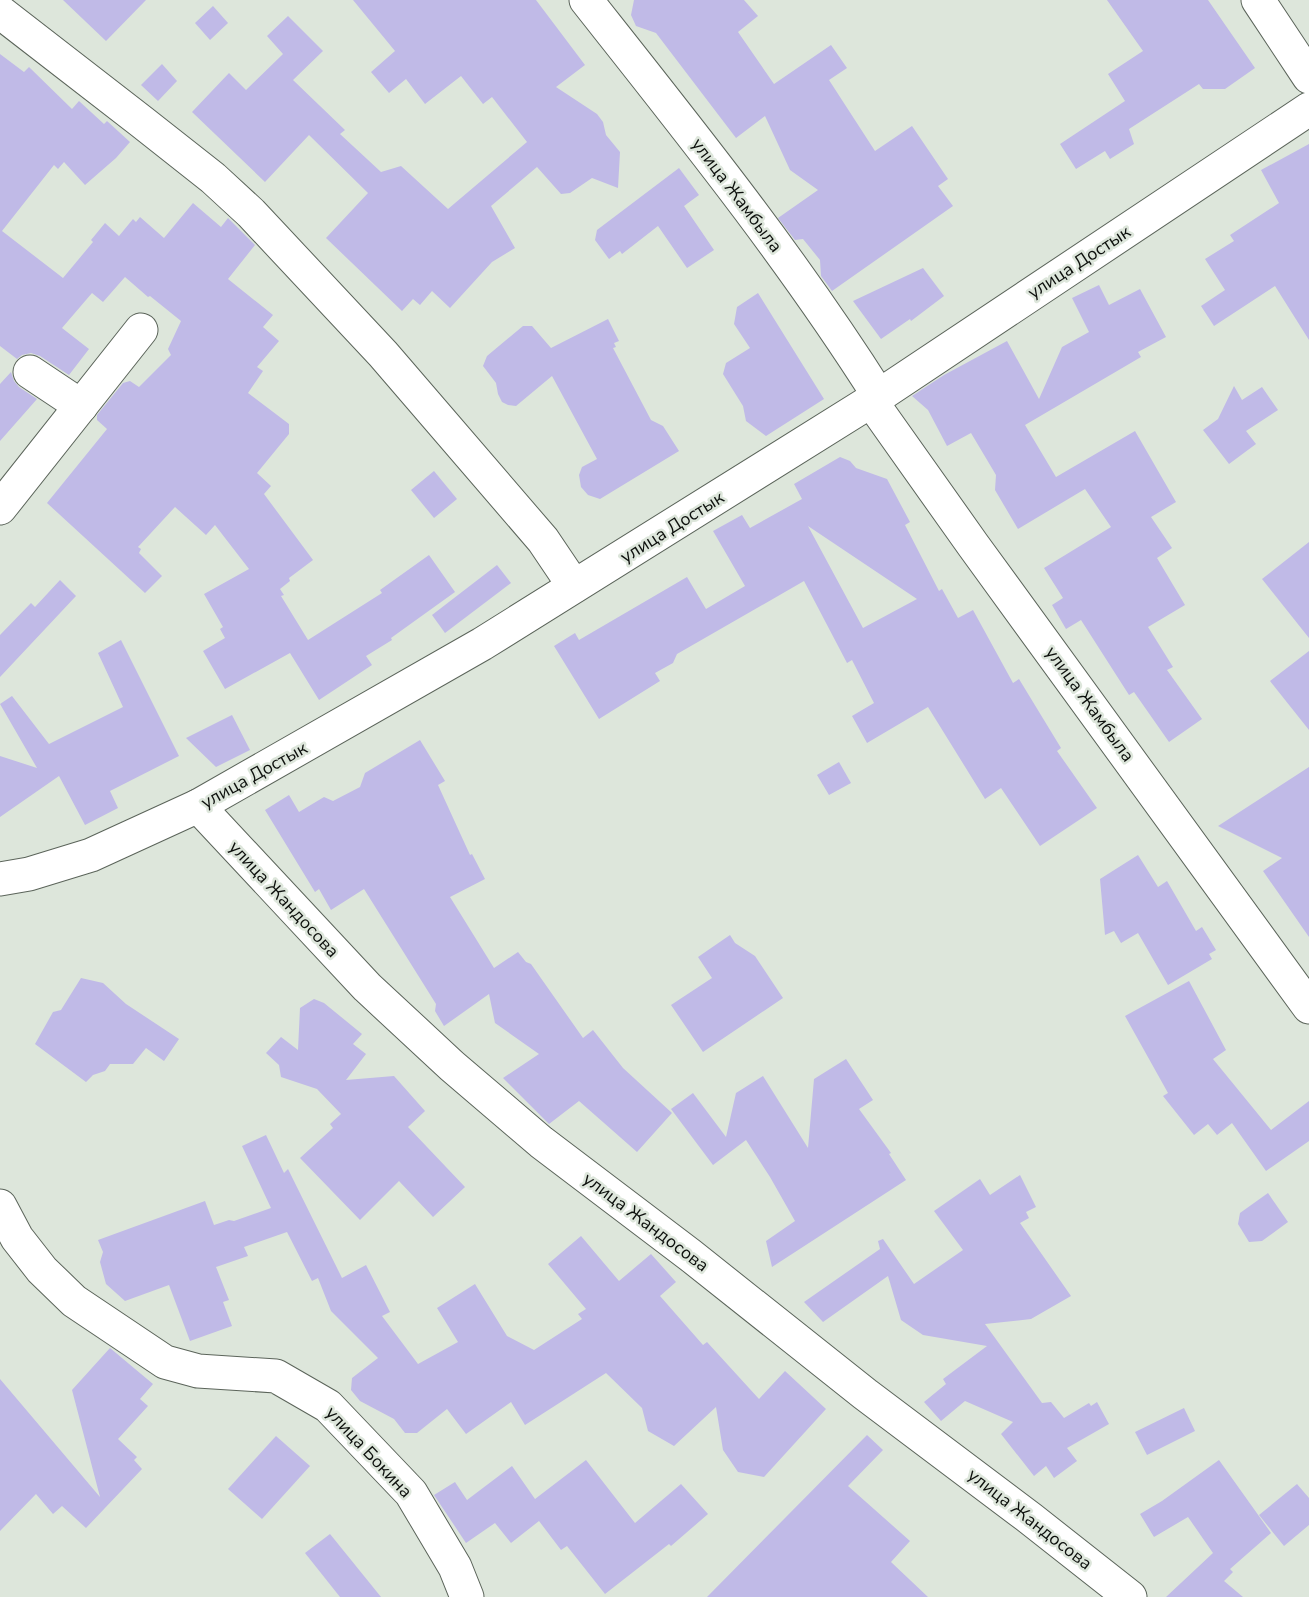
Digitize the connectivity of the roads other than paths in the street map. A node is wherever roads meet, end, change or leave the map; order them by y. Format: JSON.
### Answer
{"nodes":[{"id":1,"x":586,"y":0,"type":"edge"},
{"id":2,"x":1258,"y":0,"type":"edge"},
{"id":3,"x":0,"y":12,"type":"edge"},
{"id":4,"x":1309,"y":77,"type":"edge"},
{"id":5,"x":1309,"y":109,"type":"edge"},
{"id":6,"x":141,"y":330,"type":"dead end"},
{"id":7,"x":30,"y":372,"type":"dead end"},
{"id":8,"x":875,"y":398,"type":"junction"},
{"id":9,"x":81,"y":406,"type":"junction"},
{"id":10,"x":0,"y":508,"type":"edge"},
{"id":11,"x":574,"y":586,"type":"junction"},
{"id":12,"x":198,"y":806,"type":"junction"},
{"id":13,"x":0,"y":879,"type":"edge"},
{"id":14,"x":1309,"y":1007,"type":"edge"},
{"id":15,"x":0,"y":1206,"type":"edge"},
{"id":16,"x":467,"y":1597,"type":"edge"},
{"id":17,"x":1130,"y":1597,"type":"edge"}],
"edges":[{"from":1,"to":8,"type":"street","name":"улица Жамбыла"},
{"from":2,"to":4,"type":"street"},
{"from":3,"to":11,"type":"street"},
{"from":5,"to":8,"type":"street","name":"улица Достык"},
{"from":6,"to":9,"type":"street"},
{"from":7,"to":9,"type":"street"},
{"from":8,"to":11,"type":"street","name":"улица Достык"},
{"from":8,"to":14,"type":"street","name":"улица Жамбыла"},
{"from":9,"to":10,"type":"street"},
{"from":11,"to":12,"type":"street","name":"улица Достык"},
{"from":12,"to":13,"type":"street","name":"улица Достык"},
{"from":12,"to":17,"type":"street","name":"улица Жандосова"},
{"from":15,"to":16,"type":"street","name":"улица Бокина"}]}
